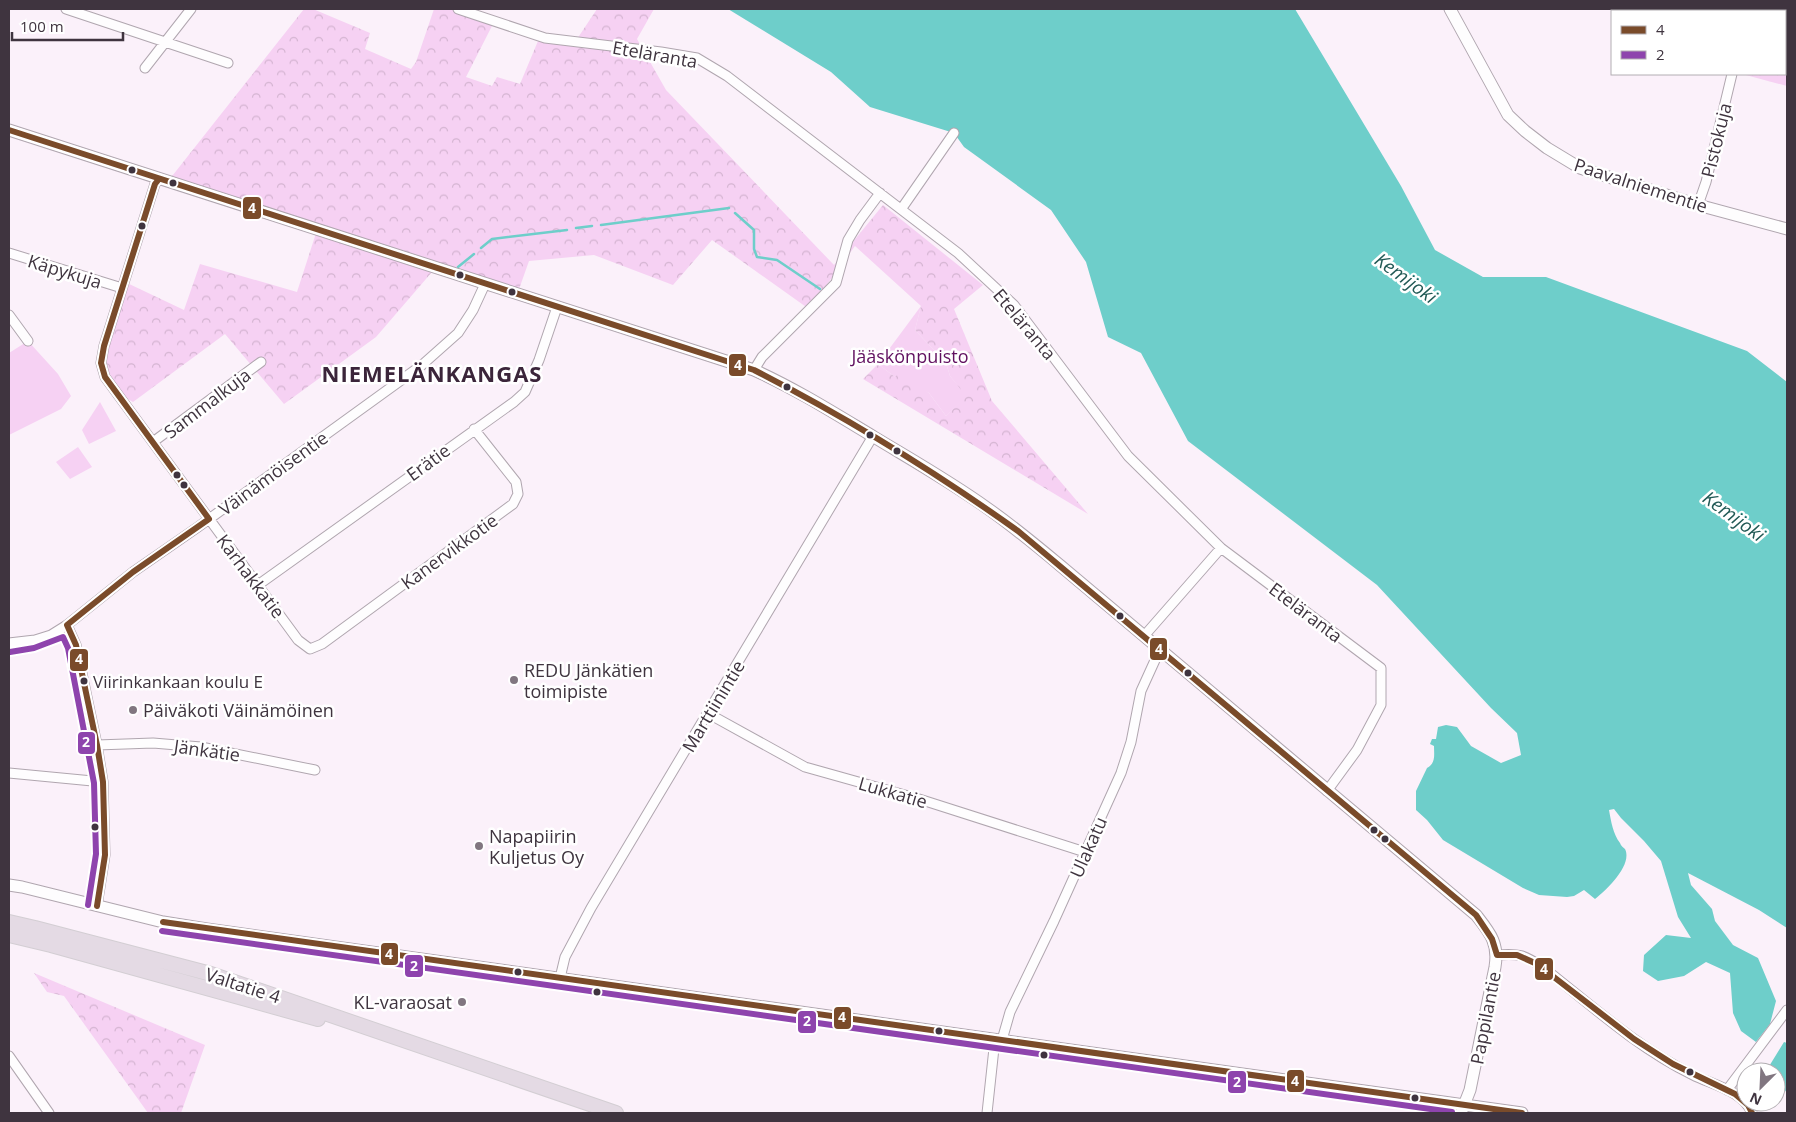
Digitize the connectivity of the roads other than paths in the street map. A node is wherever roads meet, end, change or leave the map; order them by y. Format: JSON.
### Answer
{"nodes":[{"id":1,"x":66,"y":9,"type":"edge"},
{"id":2,"x":191,"y":9,"type":"edge"},
{"id":3,"x":458,"y":9,"type":"edge"},
{"id":4,"x":1450,"y":9,"type":"edge"},
{"id":5,"x":166,"y":42,"type":"junction"},
{"id":6,"x":228,"y":63,"type":"dead end"},
{"id":7,"x":145,"y":68,"type":"dead end"},
{"id":8,"x":1732,"y":75,"type":"edge"},
{"id":9,"x":9,"y":130,"type":"edge"},
{"id":10,"x":954,"y":133,"type":"dead end"},
{"id":11,"x":159,"y":179,"type":"junction"},
{"id":12,"x":880,"y":193,"type":"junction"},
{"id":13,"x":1698,"y":205,"type":"junction"},
{"id":14,"x":902,"y":208,"type":"junction"},
{"id":15,"x":1787,"y":230,"type":"edge"},
{"id":16,"x":9,"y":253,"type":"edge"},
{"id":17,"x":486,"y":284,"type":"junction"},
{"id":18,"x":122,"y":288,"type":"junction"},
{"id":19,"x":556,"y":308,"type":"junction"},
{"id":20,"x":9,"y":315,"type":"edge"},
{"id":21,"x":28,"y":341,"type":"dead end"},
{"id":22,"x":260,"y":362,"type":"dead end"},
{"id":23,"x":754,"y":370,"type":"junction"},
{"id":24,"x":474,"y":429,"type":"junction"},
{"id":25,"x":873,"y":436,"type":"junction"},
{"id":26,"x":153,"y":442,"type":"junction"},
{"id":27,"x":209,"y":519,"type":"junction"},
{"id":28,"x":1221,"y":548,"type":"junction"},
{"id":29,"x":258,"y":585,"type":"junction"},
{"id":30,"x":67,"y":625,"type":"junction"},
{"id":31,"x":1144,"y":636,"type":"junction"},
{"id":32,"x":9,"y":643,"type":"edge"},
{"id":33,"x":310,"y":649,"type":"joint"},
{"id":34,"x":1162,"y":650,"type":"junction"},
{"id":35,"x":709,"y":714,"type":"junction"},
{"id":36,"x":97,"y":745,"type":"junction"},
{"id":37,"x":315,"y":770,"type":"dead end"},
{"id":38,"x":9,"y":773,"type":"edge"},
{"id":39,"x":103,"y":782,"type":"junction"},
{"id":40,"x":1327,"y":791,"type":"junction"},
{"id":41,"x":1085,"y":852,"type":"junction"},
{"id":42,"x":9,"y":879,"type":"edge"},
{"id":43,"x":9,"y":885,"type":"edge"},
{"id":44,"x":22,"y":886,"type":"junction"},
{"id":45,"x":97,"y":906,"type":"junction"},
{"id":46,"x":9,"y":921,"type":"edge"},
{"id":47,"x":9,"y":935,"type":"edge"},
{"id":48,"x":1497,"y":955,"type":"junction"},
{"id":49,"x":560,"y":978,"type":"junction"},
{"id":50,"x":1787,"y":1010,"type":"edge"},
{"id":51,"x":998,"y":1039,"type":"junction"},
{"id":52,"x":9,"y":1056,"type":"edge"},
{"id":53,"x":473,"y":1063,"type":"junction"},
{"id":54,"x":1727,"y":1090,"type":"junction"},
{"id":55,"x":1462,"y":1109,"type":"edge"},
{"id":56,"x":50,"y":1113,"type":"edge"},
{"id":57,"x":616,"y":1113,"type":"edge"},
{"id":58,"x":988,"y":1113,"type":"edge"},
{"id":59,"x":1522,"y":1113,"type":"edge"},
{"id":60,"x":1752,"y":1113,"type":"edge"}],
"edges":[{"from":1,"to":5,"type":"street"},
{"from":2,"to":5,"type":"street"},
{"from":3,"to":12,"type":"street","name":"Eteläranta"},
{"from":4,"to":13,"type":"street","name":"Paavalniementie"},
{"from":5,"to":6,"type":"street"},
{"from":5,"to":7,"type":"street"},
{"from":8,"to":13,"type":"street","name":"Pistokuja"},
{"from":9,"to":11,"type":"street","name":"Pappilantie"},
{"from":10,"to":14,"type":"street"},
{"from":11,"to":17,"type":"street","name":"Pappilantie"},
{"from":11,"to":18,"type":"street","name":"Karhakkatie"},
{"from":12,"to":14,"type":"street","name":"Eteläranta"},
{"from":12,"to":23,"type":"street"},
{"from":13,"to":15,"type":"street","name":"Paavalniementie"},
{"from":14,"to":28,"type":"street","name":"Eteläranta"},
{"from":16,"to":18,"type":"street","name":"Käpykuja"},
{"from":17,"to":19,"type":"street","name":"Pappilantie"},
{"from":17,"to":27,"type":"street","name":"Väinämöisentie"},
{"from":18,"to":26,"type":"street","name":"Karhakkatie"},
{"from":19,"to":23,"type":"street","name":"Pappilantie"},
{"from":19,"to":24,"type":"street","name":"Erätie"},
{"from":20,"to":21,"type":"street"},
{"from":22,"to":26,"type":"street","name":"Sammalkuja"},
{"from":23,"to":25,"type":"street","name":"Pappilantie"},
{"from":24,"to":29,"type":"street","name":"Erätie"},
{"from":24,"to":33,"type":"street","name":"Kanervikkotie"},
{"from":25,"to":31,"type":"street","name":"Pappilantie"},
{"from":25,"to":35,"type":"street","name":"Marttiinintie"},
{"from":26,"to":27,"type":"street","name":"Karhakkatie"},
{"from":27,"to":29,"type":"street","name":"Karhakkatie"},
{"from":27,"to":30,"type":"street","name":"Väinämöisentie"},
{"from":28,"to":31,"type":"street"},
{"from":28,"to":40,"type":"street","name":"Eteläranta"},
{"from":29,"to":33,"type":"street","name":"Karhakkatie"},
{"from":30,"to":32,"type":"street","name":"Väinämöisentie"},
{"from":30,"to":36,"type":"street"},
{"from":31,"to":34,"type":"street","name":"Pappilantie"},
{"from":34,"to":40,"type":"street","name":"Pappilantie"},
{"from":34,"to":41,"type":"street","name":"Ulakatu"},
{"from":35,"to":41,"type":"street","name":"Lukkatie"},
{"from":35,"to":49,"type":"street","name":"Marttiinintie"},
{"from":36,"to":37,"type":"street","name":"Jänkätie"},
{"from":36,"to":39,"type":"street"},
{"from":38,"to":39,"type":"street"},
{"from":39,"to":45,"type":"street"},
{"from":40,"to":48,"type":"street","name":"Pappilantie"},
{"from":41,"to":51,"type":"street","name":"Ulakatu"},
{"from":42,"to":44,"type":"street"},
{"from":43,"to":44,"type":"street"},
{"from":44,"to":45,"type":"street"},
{"from":45,"to":49,"type":"street"},
{"from":46,"to":53,"type":"highway","name":"Valtatie 4"},
{"from":47,"to":53,"type":"highway","name":"Valtatie 4"},
{"from":48,"to":54,"type":"street"},
{"from":48,"to":55,"type":"street","name":"Pappilantie"},
{"from":49,"to":51,"type":"street"},
{"from":50,"to":54,"type":"street"},
{"from":51,"to":55,"type":"street"},
{"from":51,"to":58,"type":"street","name":"Ulakatu"},
{"from":52,"to":56,"type":"street"},
{"from":53,"to":57,"type":"highway","name":"Valtatie 4"},
{"from":54,"to":60,"type":"street"},
{"from":55,"to":59,"type":"street"}]}
